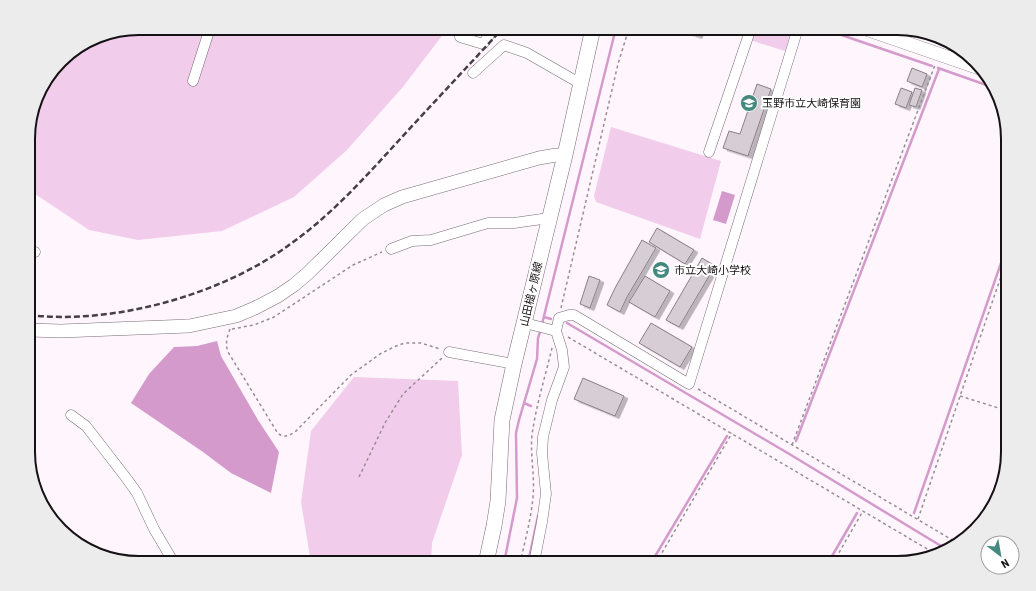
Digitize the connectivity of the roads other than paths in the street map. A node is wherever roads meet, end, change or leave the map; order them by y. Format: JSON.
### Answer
{"nodes":[{"id":1,"x":208,"y":35,"type":"edge"},
{"id":2,"x":489,"y":35,"type":"edge"},
{"id":3,"x":592,"y":35,"type":"edge"},
{"id":4,"x":749,"y":35,"type":"edge"},
{"id":5,"x":796,"y":35,"type":"edge"},
{"id":6,"x":883,"y":35,"type":"edge"},
{"id":7,"x":460,"y":37,"type":"dead end"},
{"id":8,"x":968,"y":64,"type":"edge"},
{"id":9,"x":473,"y":73,"type":"dead end"},
{"id":10,"x":193,"y":81,"type":"dead end"},
{"id":11,"x":581,"y":84,"type":"junction"},
{"id":12,"x":709,"y":152,"type":"dead end"},
{"id":13,"x":565,"y":155,"type":"junction"},
{"id":14,"x":549,"y":218,"type":"junction"},
{"id":15,"x":391,"y":250,"type":"dead end"},
{"id":16,"x":525,"y":323,"type":"junction"},
{"id":17,"x":35,"y":330,"type":"edge"},
{"id":18,"x":553,"y":330,"type":"junction"},
{"id":19,"x":449,"y":352,"type":"road end"},
{"id":20,"x":514,"y":364,"type":"junction"},
{"id":21,"x":72,"y":415,"type":"dead end"},
{"id":22,"x":170,"y":556,"type":"edge"},
{"id":23,"x":488,"y":556,"type":"edge"},
{"id":24,"x":535,"y":556,"type":"edge"}],
"edges":[{"from":1,"to":10,"type":"street"},
{"from":2,"to":7,"type":"street"},
{"from":3,"to":11,"type":"main road","name":"山田槌ヶ原線"},
{"from":4,"to":12,"type":"street"},
{"from":5,"to":18,"type":"street"},
{"from":6,"to":8,"type":"street"},
{"from":9,"to":11,"type":"street"},
{"from":11,"to":13,"type":"main road","name":"山田槌ヶ原線"},
{"from":13,"to":14,"type":"main road","name":"山田槌ヶ原線"},
{"from":13,"to":17,"type":"street"},
{"from":14,"to":15,"type":"street"},
{"from":14,"to":16,"type":"main road","name":"山田槌ヶ原線"},
{"from":16,"to":18,"type":"street"},
{"from":16,"to":20,"type":"main road","name":"山田槌ヶ原線"},
{"from":18,"to":24,"type":"street"},
{"from":19,"to":20,"type":"street"},
{"from":20,"to":23,"type":"main road","name":"山田槌ヶ原線"},
{"from":21,"to":22,"type":"street"}]}
